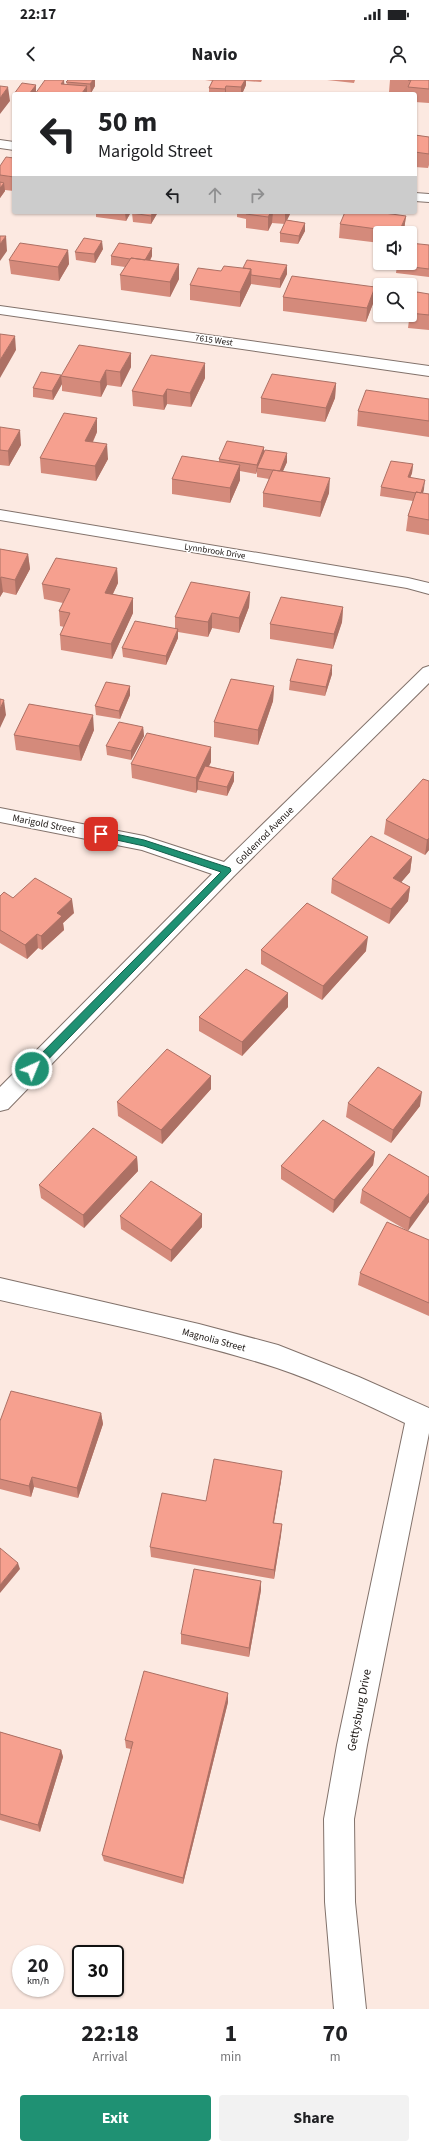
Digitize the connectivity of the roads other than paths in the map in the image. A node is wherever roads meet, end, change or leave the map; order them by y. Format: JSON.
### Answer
{"nodes":[{"id":1,"x":0,"y":144,"type":"edge"},
{"id":2,"x":12,"y":146,"type":"edge"},
{"id":3,"x":417,"y":196,"type":"edge"},
{"id":4,"x":429,"y":198,"type":"edge"},
{"id":5,"x":0,"y":310,"type":"edge"},
{"id":6,"x":429,"y":371,"type":"edge"},
{"id":7,"x":0,"y":515,"type":"edge"},
{"id":8,"x":429,"y":589,"type":"edge"},
{"id":9,"x":429,"y":672,"type":"edge"},
{"id":10,"x":0,"y":815,"type":"edge"},
{"id":11,"x":227,"y":871,"type":"junction"},
{"id":12,"x":0,"y":1102,"type":"edge"},
{"id":13,"x":0,"y":1289,"type":"edge"},
{"id":14,"x":424,"y":1418,"type":"edge"},
{"id":15,"x":350,"y":2009,"type":"edge"}],
"edges":[{"from":1,"to":2,"type":"street"},
{"from":3,"to":4,"type":"street"},
{"from":5,"to":6,"type":"street","name":"7615 West"},
{"from":7,"to":8,"type":"street","name":"Lynnbrook Drive"},
{"from":9,"to":11,"type":"street","name":"Goldenrod Avenue"},
{"from":10,"to":11,"type":"street","name":"Marigold Street"},
{"from":11,"to":12,"type":"street","name":"Goldenrod Avenue"},
{"from":13,"to":14,"type":"street","name":"Magnolia Street"},
{"from":14,"to":15,"type":"street","name":"Gettysburg Drive"}]}
